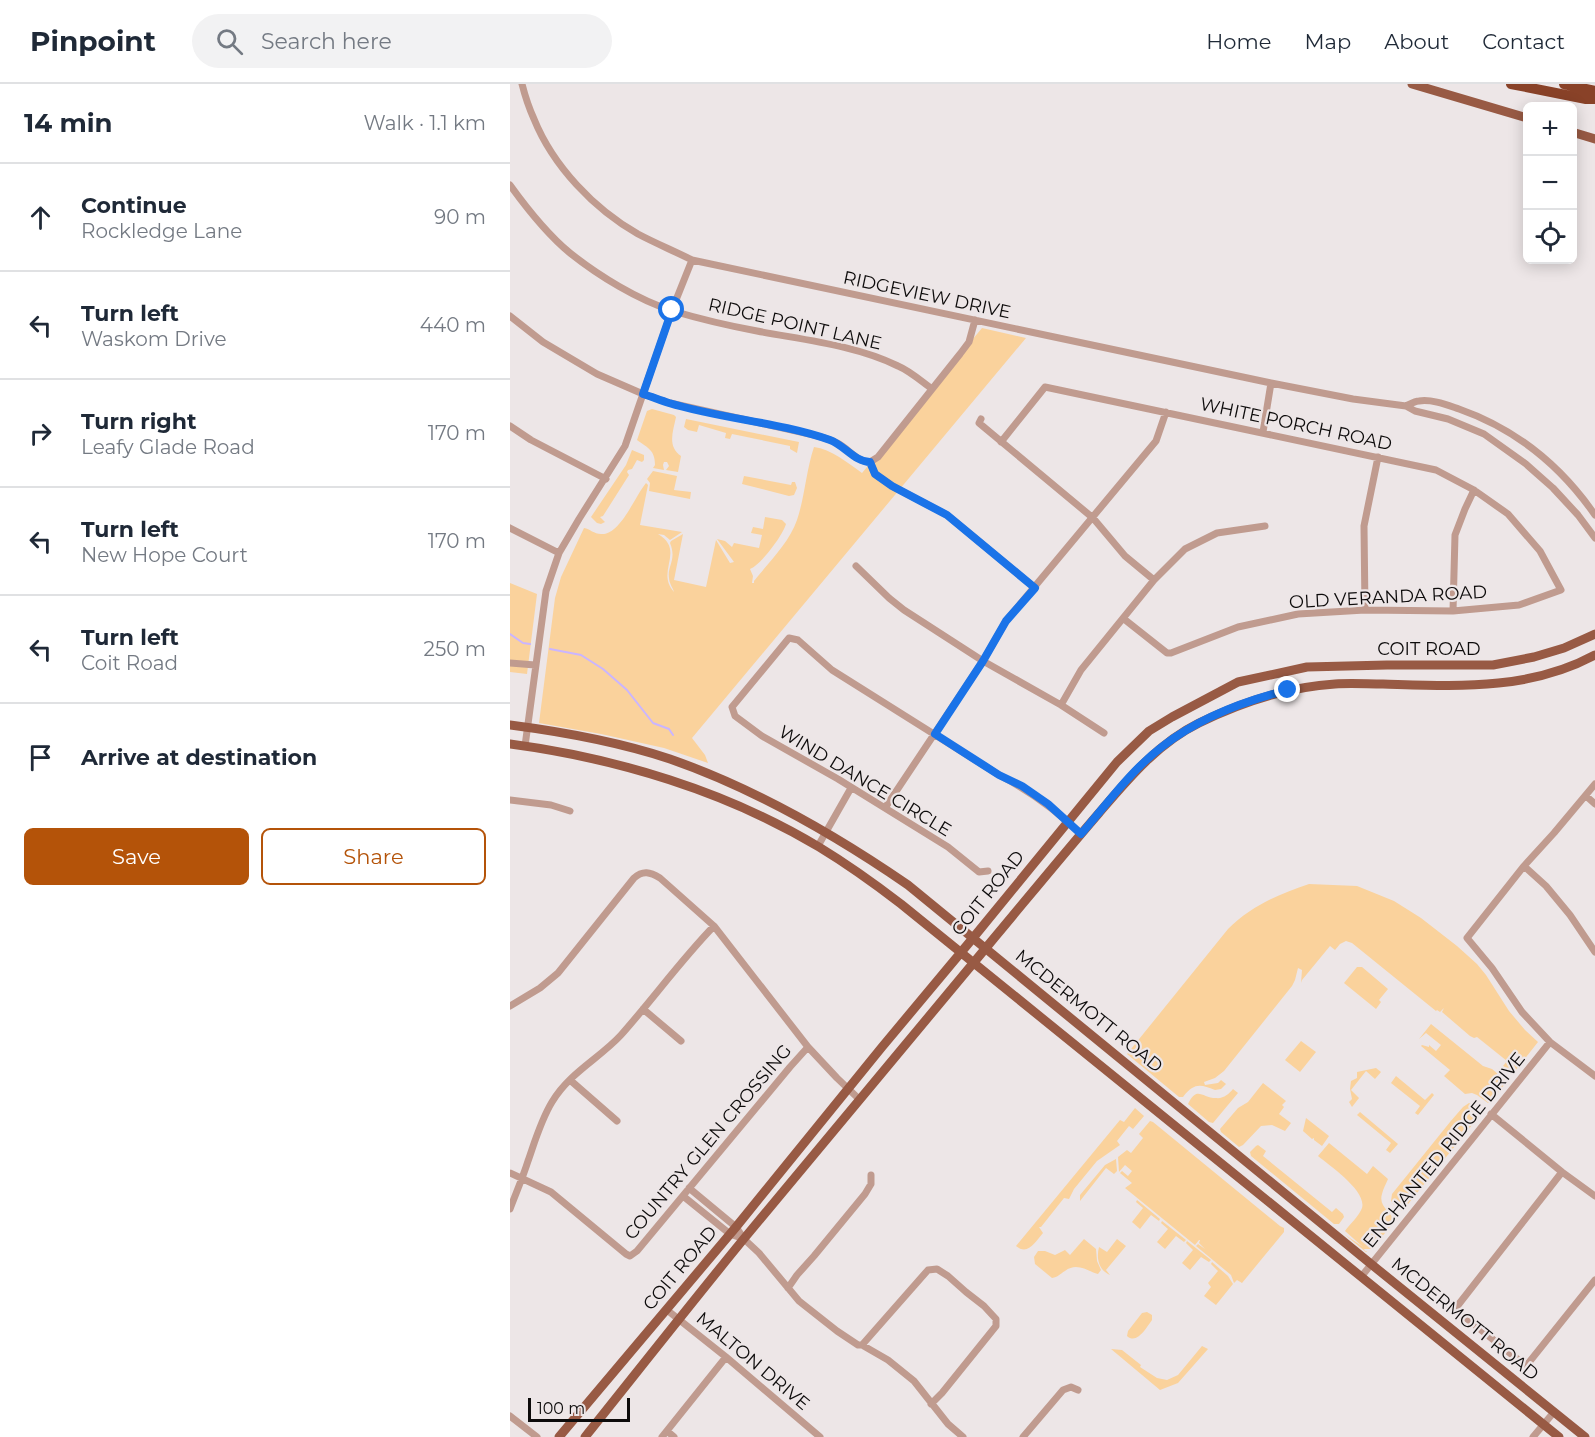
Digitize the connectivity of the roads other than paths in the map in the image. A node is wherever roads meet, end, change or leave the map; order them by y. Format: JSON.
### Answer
{"nodes":[{"id":1,"x":522,"y":84,"type":"edge"},
{"id":2,"x":1412,"y":84,"type":"edge"},
{"id":3,"x":1511,"y":84,"type":"edge"},
{"id":4,"x":1564,"y":84,"type":"edge"},
{"id":5,"x":1595,"y":91,"type":"edge"},
{"id":6,"x":1595,"y":99,"type":"edge"},
{"id":7,"x":1523,"y":117,"type":"edge"},
{"id":8,"x":1577,"y":134,"type":"edge"},
{"id":9,"x":1595,"y":139,"type":"edge"},
{"id":10,"x":510,"y":185,"type":"edge"},
{"id":11,"x":692,"y":260,"type":"junction"},
{"id":12,"x":672,"y":310,"type":"junction"},
{"id":13,"x":510,"y":316,"type":"edge"},
{"id":14,"x":975,"y":320,"type":"junction"},
{"id":15,"x":1271,"y":383,"type":"junction"},
{"id":16,"x":932,"y":388,"type":"junction"},
{"id":17,"x":643,"y":394,"type":"junction"},
{"id":18,"x":1406,"y":406,"type":"junction"},
{"id":19,"x":1166,"y":412,"type":"junction"},
{"id":20,"x":981,"y":419,"type":"dead end"},
{"id":21,"x":510,"y":426,"type":"edge"},
{"id":22,"x":1263,"y":432,"type":"junction"},
{"id":23,"x":1001,"y":442,"type":"junction"},
{"id":24,"x":1378,"y":457,"type":"junction"},
{"id":25,"x":870,"y":462,"type":"junction"},
{"id":26,"x":606,"y":479,"type":"junction"},
{"id":27,"x":1474,"y":490,"type":"junction"},
{"id":28,"x":1595,"y":515,"type":"edge"},
{"id":29,"x":1093,"y":518,"type":"junction"},
{"id":30,"x":1264,"y":526,"type":"dead end"},
{"id":31,"x":510,"y":528,"type":"edge"},
{"id":32,"x":1595,"y":538,"type":"edge"},
{"id":33,"x":559,"y":553,"type":"junction"},
{"id":34,"x":856,"y":566,"type":"dead end"},
{"id":35,"x":1154,"y":580,"type":"junction"},
{"id":36,"x":1035,"y":588,"type":"junction"},
{"id":37,"x":1561,"y":590,"type":"joint"},
{"id":38,"x":1365,"y":610,"type":"junction"},
{"id":39,"x":1453,"y":611,"type":"junction"},
{"id":40,"x":1124,"y":619,"type":"junction"},
{"id":41,"x":1595,"y":634,"type":"edge"},
{"id":42,"x":1595,"y":655,"type":"edge"},
{"id":43,"x":983,"y":661,"type":"junction"},
{"id":44,"x":510,"y":663,"type":"edge"},
{"id":45,"x":535,"y":665,"type":"junction"},
{"id":46,"x":1387,"y":665,"type":"junction"},
{"id":47,"x":1381,"y":684,"type":"junction"},
{"id":48,"x":1394,"y":684,"type":"junction"},
{"id":49,"x":1061,"y":705,"type":"junction"},
{"id":50,"x":510,"y":725,"type":"edge"},
{"id":51,"x":527,"y":727,"type":"junction"},
{"id":52,"x":1104,"y":733,"type":"dead end"},
{"id":53,"x":935,"y":734,"type":"junction"},
{"id":54,"x":510,"y":744,"type":"edge"},
{"id":55,"x":525,"y":746,"type":"junction"},
{"id":56,"x":1595,"y":784,"type":"edge"},
{"id":57,"x":851,"y":788,"type":"junction"},
{"id":58,"x":1586,"y":796,"type":"junction"},
{"id":59,"x":510,"y":800,"type":"edge"},
{"id":60,"x":1595,"y":804,"type":"edge"},
{"id":61,"x":885,"y":808,"type":"junction"},
{"id":62,"x":570,"y":811,"type":"dead end"},
{"id":63,"x":1067,"y":821,"type":"junction"},
{"id":64,"x":826,"y":832,"type":"junction"},
{"id":65,"x":1081,"y":834,"type":"junction"},
{"id":66,"x":818,"y":846,"type":"junction"},
{"id":67,"x":1524,"y":866,"type":"junction"},
{"id":68,"x":988,"y":871,"type":"dead end"},
{"id":69,"x":714,"y":926,"type":"junction"},
{"id":70,"x":973,"y":938,"type":"junction"},
{"id":71,"x":986,"y":948,"type":"junction"},
{"id":72,"x":961,"y":952,"type":"junction"},
{"id":73,"x":1595,"y":952,"type":"edge"},
{"id":74,"x":974,"y":962,"type":"junction"},
{"id":75,"x":510,"y":1006,"type":"edge"},
{"id":76,"x":643,"y":1009,"type":"junction"},
{"id":77,"x":905,"y":1019,"type":"junction"},
{"id":78,"x":681,"y":1041,"type":"dead end"},
{"id":79,"x":1550,"y":1042,"type":"junction"},
{"id":80,"x":808,"y":1047,"type":"junction"},
{"id":81,"x":898,"y":1053,"type":"junction"},
{"id":82,"x":1113,"y":1053,"type":"junction"},
{"id":83,"x":1102,"y":1066,"type":"junction"},
{"id":84,"x":1595,"y":1076,"type":"edge"},
{"id":85,"x":570,"y":1080,"type":"junction"},
{"id":86,"x":849,"y":1087,"type":"junction"},
{"id":87,"x":860,"y":1100,"type":"junction"},
{"id":88,"x":1491,"y":1114,"type":"junction"},
{"id":89,"x":617,"y":1121,"type":"dead end"},
{"id":90,"x":1209,"y":1132,"type":"junction"},
{"id":91,"x":1198,"y":1145,"type":"junction"},
{"id":92,"x":1562,"y":1172,"type":"junction"},
{"id":93,"x":510,"y":1173,"type":"edge"},
{"id":94,"x":871,"y":1175,"type":"dead end"},
{"id":95,"x":522,"y":1180,"type":"junction"},
{"id":96,"x":689,"y":1188,"type":"junction"},
{"id":97,"x":683,"y":1196,"type":"junction"},
{"id":98,"x":1595,"y":1196,"type":"edge"},
{"id":99,"x":510,"y":1209,"type":"edge"},
{"id":100,"x":733,"y":1231,"type":"junction"},
{"id":101,"x":744,"y":1239,"type":"junction"},
{"id":102,"x":1371,"y":1264,"type":"junction"},
{"id":103,"x":1361,"y":1277,"type":"junction"},
{"id":104,"x":1595,"y":1280,"type":"edge"},
{"id":105,"x":788,"y":1288,"type":"junction"},
{"id":106,"x":667,"y":1310,"type":"junction"},
{"id":107,"x":679,"y":1319,"type":"junction"},
{"id":108,"x":862,"y":1345,"type":"junction"},
{"id":109,"x":1483,"y":1355,"type":"junction"},
{"id":110,"x":726,"y":1357,"type":"junction"},
{"id":111,"x":1473,"y":1368,"type":"junction"},
{"id":112,"x":1078,"y":1390,"type":"dead end"},
{"id":113,"x":931,"y":1404,"type":"junction"},
{"id":114,"x":1554,"y":1412,"type":"junction"},
{"id":115,"x":510,"y":1416,"type":"edge"},
{"id":116,"x":1543,"y":1424,"type":"junction"},
{"id":117,"x":664,"y":1434,"type":"edge"},
{"id":118,"x":537,"y":1437,"type":"edge"},
{"id":119,"x":559,"y":1437,"type":"edge"},
{"id":120,"x":585,"y":1437,"type":"edge"},
{"id":121,"x":674,"y":1437,"type":"edge"},
{"id":122,"x":820,"y":1437,"type":"edge"},
{"id":123,"x":963,"y":1437,"type":"edge"},
{"id":124,"x":1023,"y":1437,"type":"edge"},
{"id":125,"x":1533,"y":1437,"type":"edge"},
{"id":126,"x":1558,"y":1437,"type":"edge"},
{"id":127,"x":1585,"y":1437,"type":"edge"}],
"edges":[{"from":1,"to":11,"type":"street","name":"RIDGEVIEW DRIVE"},
{"from":2,"to":7,"type":"main road"},
{"from":3,"to":6,"type":"highway"},
{"from":4,"to":5,"type":"highway"},
{"from":8,"to":9,"type":"main road"},
{"from":10,"to":12,"type":"street","name":"RIDGE POINT LANE"},
{"from":11,"to":12,"type":"street"},
{"from":11,"to":14,"type":"street","name":"RIDGEVIEW DRIVE"},
{"from":12,"to":16,"type":"street","name":"RIDGE POINT LANE"},
{"from":12,"to":17,"type":"street"},
{"from":13,"to":17,"type":"street"},
{"from":14,"to":15,"type":"street","name":"RIDGEVIEW DRIVE"},
{"from":14,"to":16,"type":"street"},
{"from":15,"to":18,"type":"street","name":"RIDGEVIEW DRIVE"},
{"from":15,"to":22,"type":"street"},
{"from":16,"to":25,"type":"street"},
{"from":17,"to":25,"type":"street"},
{"from":17,"to":26,"type":"street"},
{"from":18,"to":28,"type":"street","name":"RIDGEVIEW DRIVE"},
{"from":18,"to":32,"type":"street","name":"RIDGEVIEW DRIVE"},
{"from":19,"to":22,"type":"street","name":"WHITE PORCH ROAD"},
{"from":19,"to":23,"type":"street","name":"WHITE PORCH ROAD"},
{"from":19,"to":29,"type":"street"},
{"from":20,"to":23,"type":"street"},
{"from":21,"to":26,"type":"street"},
{"from":22,"to":24,"type":"street","name":"WHITE PORCH ROAD"},
{"from":23,"to":29,"type":"street"},
{"from":24,"to":27,"type":"street","name":"WHITE PORCH ROAD"},
{"from":24,"to":38,"type":"street"},
{"from":25,"to":36,"type":"street"},
{"from":26,"to":33,"type":"street"},
{"from":27,"to":37,"type":"street","name":"WHITE PORCH ROAD"},
{"from":27,"to":39,"type":"street"},
{"from":29,"to":35,"type":"street"},
{"from":29,"to":36,"type":"street"},
{"from":30,"to":35,"type":"street"},
{"from":31,"to":33,"type":"street"},
{"from":33,"to":45,"type":"street"},
{"from":34,"to":43,"type":"street"},
{"from":35,"to":40,"type":"street"},
{"from":36,"to":43,"type":"street"},
{"from":37,"to":39,"type":"street","name":"OLD VERANDA ROAD"},
{"from":38,"to":39,"type":"street","name":"OLD VERANDA ROAD"},
{"from":38,"to":40,"type":"street","name":"OLD VERANDA ROAD"},
{"from":40,"to":49,"type":"street"},
{"from":41,"to":46,"type":"main road","name":"COIT ROAD"},
{"from":42,"to":48,"type":"main road","name":"COIT ROAD"},
{"from":43,"to":49,"type":"street"},
{"from":43,"to":53,"type":"street"},
{"from":44,"to":45,"type":"street"},
{"from":45,"to":51,"type":"street"},
{"from":46,"to":47,"type":"main road"},
{"from":46,"to":48,"type":"main road"},
{"from":46,"to":63,"type":"main road","name":"COIT ROAD"},
{"from":47,"to":48,"type":"main road","name":"COIT ROAD"},
{"from":47,"to":65,"type":"main road","name":"COIT ROAD"},
{"from":49,"to":52,"type":"street"},
{"from":50,"to":51,"type":"main road","name":"MCDERMOTT ROAD"},
{"from":51,"to":55,"type":"street"},
{"from":51,"to":64,"type":"main road","name":"MCDERMOTT ROAD"},
{"from":53,"to":57,"type":"street","name":"WIND DANCE CIRCLE"},
{"from":53,"to":61,"type":"street"},
{"from":53,"to":63,"type":"street"},
{"from":54,"to":55,"type":"main road","name":"MCDERMOTT ROAD"},
{"from":55,"to":66,"type":"main road","name":"MCDERMOTT ROAD"},
{"from":56,"to":58,"type":"street"},
{"from":57,"to":61,"type":"street","name":"WIND DANCE CIRCLE"},
{"from":57,"to":64,"type":"street"},
{"from":58,"to":60,"type":"street"},
{"from":58,"to":67,"type":"street"},
{"from":59,"to":62,"type":"street"},
{"from":61,"to":68,"type":"street","name":"WIND DANCE CIRCLE"},
{"from":63,"to":65,"type":"street"},
{"from":63,"to":70,"type":"main road","name":"COIT ROAD"},
{"from":64,"to":66,"type":"street"},
{"from":64,"to":70,"type":"main road","name":"MCDERMOTT ROAD"},
{"from":65,"to":71,"type":"main road","name":"COIT ROAD"},
{"from":66,"to":72,"type":"main road","name":"MCDERMOTT ROAD"},
{"from":67,"to":73,"type":"street"},
{"from":67,"to":79,"type":"street"},
{"from":69,"to":75,"type":"street"},
{"from":69,"to":76,"type":"street"},
{"from":69,"to":80,"type":"street"},
{"from":70,"to":71,"type":"main road","name":"MCDERMOTT ROAD"},
{"from":70,"to":72,"type":"main road","name":"COIT ROAD"},
{"from":71,"to":74,"type":"main road","name":"COIT ROAD"},
{"from":71,"to":82,"type":"main road","name":"MCDERMOTT ROAD"},
{"from":72,"to":74,"type":"main road","name":"MCDERMOTT ROAD"},
{"from":72,"to":77,"type":"main road","name":"COIT ROAD"},
{"from":74,"to":81,"type":"main road","name":"COIT ROAD"},
{"from":74,"to":83,"type":"main road","name":"MCDERMOTT ROAD"},
{"from":76,"to":78,"type":"street"},
{"from":76,"to":85,"type":"street"},
{"from":77,"to":81,"type":"main road"},
{"from":77,"to":86,"type":"main road","name":"COIT ROAD"},
{"from":79,"to":84,"type":"street"},
{"from":79,"to":88,"type":"street","name":"ENCHANTED RIDGE DRIVE"},
{"from":80,"to":86,"type":"street"},
{"from":80,"to":96,"type":"street","name":"COUNTRY GLEN CROSSING"},
{"from":81,"to":87,"type":"main road","name":"COIT ROAD"},
{"from":82,"to":83,"type":"main road"},
{"from":82,"to":90,"type":"main road","name":"MCDERMOTT ROAD"},
{"from":83,"to":91,"type":"main road","name":"MCDERMOTT ROAD"},
{"from":85,"to":89,"type":"street"},
{"from":85,"to":95,"type":"street"},
{"from":86,"to":87,"type":"street"},
{"from":86,"to":100,"type":"main road","name":"COIT ROAD"},
{"from":87,"to":101,"type":"main road","name":"COIT ROAD"},
{"from":88,"to":92,"type":"street"},
{"from":88,"to":102,"type":"street","name":"ENCHANTED RIDGE DRIVE"},
{"from":90,"to":91,"type":"main road"},
{"from":90,"to":102,"type":"main road","name":"MCDERMOTT ROAD"},
{"from":91,"to":103,"type":"main road","name":"MCDERMOTT ROAD"},
{"from":92,"to":98,"type":"street"},
{"from":92,"to":104,"type":"street"},
{"from":93,"to":95,"type":"street"},
{"from":94,"to":105,"type":"street"},
{"from":95,"to":97,"type":"street","name":"COUNTRY GLEN CROSSING"},
{"from":95,"to":99,"type":"street"},
{"from":96,"to":97,"type":"street","name":"COUNTRY GLEN CROSSING"},
{"from":96,"to":100,"type":"street"},
{"from":97,"to":100,"type":"street"},
{"from":100,"to":101,"type":"street"},
{"from":100,"to":106,"type":"main road","name":"COIT ROAD"},
{"from":101,"to":105,"type":"street"},
{"from":101,"to":107,"type":"main road","name":"COIT ROAD"},
{"from":102,"to":103,"type":"street","name":"ENCHANTED RIDGE DRIVE"},
{"from":102,"to":109,"type":"main road","name":"MCDERMOTT ROAD"},
{"from":103,"to":111,"type":"main road","name":"MCDERMOTT ROAD"},
{"from":105,"to":108,"type":"street"},
{"from":106,"to":107,"type":"street","name":"MALTON DRIVE"},
{"from":106,"to":119,"type":"main road","name":"COIT ROAD"},
{"from":107,"to":110,"type":"street","name":"MALTON DRIVE"},
{"from":107,"to":120,"type":"main road","name":"COIT ROAD"},
{"from":108,"to":113,"type":"street"},
{"from":108,"to":113,"type":"street"},
{"from":109,"to":111,"type":"main road"},
{"from":109,"to":114,"type":"main road","name":"MCDERMOTT ROAD"},
{"from":110,"to":117,"type":"street"},
{"from":110,"to":122,"type":"street","name":"MALTON DRIVE"},
{"from":111,"to":116,"type":"main road","name":"MCDERMOTT ROAD"},
{"from":112,"to":124,"type":"street"},
{"from":113,"to":123,"type":"street"},
{"from":114,"to":116,"type":"street"},
{"from":114,"to":127,"type":"main road","name":"MCDERMOTT ROAD"},
{"from":115,"to":118,"type":"street"},
{"from":116,"to":125,"type":"street"},
{"from":116,"to":126,"type":"main road","name":"MCDERMOTT ROAD"},
{"from":117,"to":121,"type":"street"}]}
